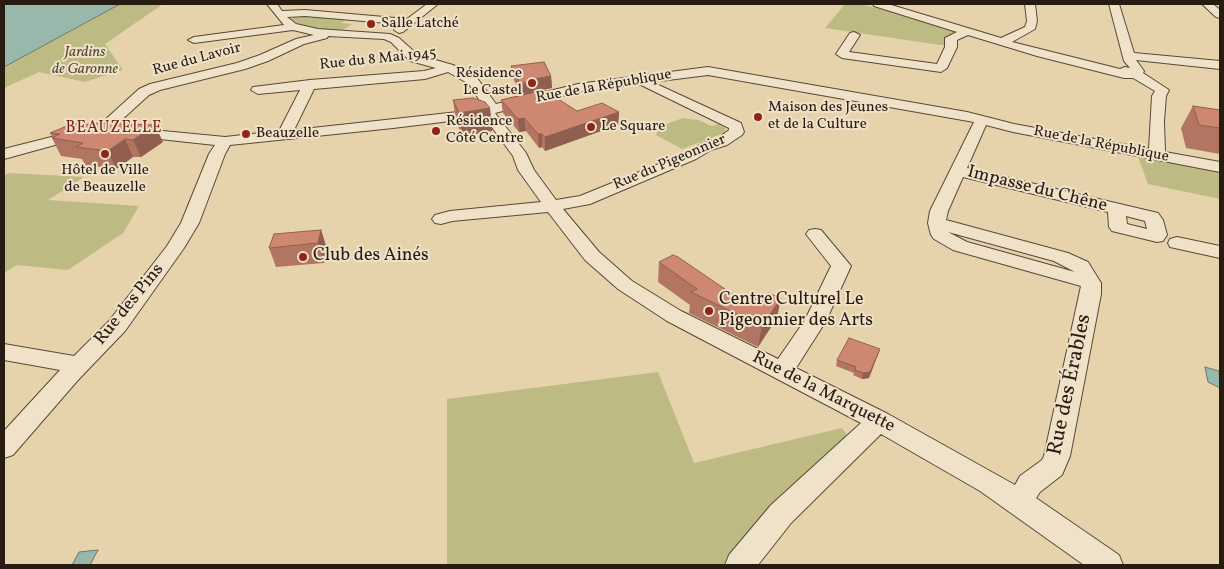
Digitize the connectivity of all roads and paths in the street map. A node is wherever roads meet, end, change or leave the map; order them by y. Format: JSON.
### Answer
{"nodes":[{"id":1,"x":272,"y":4,"type":"edge"},
{"id":2,"x":433,"y":4,"type":"edge"},
{"id":3,"x":878,"y":4,"type":"edge"},
{"id":4,"x":1030,"y":4,"type":"edge"},
{"id":5,"x":1114,"y":4,"type":"edge"},
{"id":6,"x":1207,"y":4,"type":"edge"},
{"id":7,"x":279,"y":14,"type":"junction"},
{"id":8,"x":1220,"y":15,"type":"edge"},
{"id":9,"x":408,"y":22,"type":"junction"},
{"id":10,"x":293,"y":27,"type":"junction"},
{"id":11,"x":968,"y":31,"type":"junction"},
{"id":12,"x":339,"y":33,"type":"junction"},
{"id":13,"x":386,"y":36,"type":"junction"},
{"id":14,"x":854,"y":36,"type":"dead end"},
{"id":15,"x":194,"y":40,"type":"dead end"},
{"id":16,"x":300,"y":41,"type":"junction"},
{"id":17,"x":1002,"y":42,"type":"junction"},
{"id":18,"x":1130,"y":58,"type":"junction"},
{"id":19,"x":1220,"y":65,"type":"edge"},
{"id":20,"x":449,"y":68,"type":"junction"},
{"id":21,"x":1125,"y":73,"type":"junction"},
{"id":22,"x":641,"y":79,"type":"junction"},
{"id":23,"x":310,"y":84,"type":"junction"},
{"id":24,"x":258,"y":90,"type":"dead end"},
{"id":25,"x":490,"y":110,"type":"junction"},
{"id":26,"x":982,"y":119,"type":"junction"},
{"id":27,"x":100,"y":129,"type":"junction"},
{"id":28,"x":284,"y":135,"type":"junction"},
{"id":29,"x":225,"y":140,"type":"junction"},
{"id":30,"x":1157,"y":152,"type":"junction"},
{"id":31,"x":4,"y":154,"type":"edge"},
{"id":32,"x":1220,"y":161,"type":"edge"},
{"id":33,"x":1220,"y":167,"type":"edge"},
{"id":34,"x":958,"y":171,"type":"junction"},
{"id":35,"x":552,"y":206,"type":"junction"},
{"id":36,"x":1116,"y":209,"type":"dead end"},
{"id":37,"x":441,"y":219,"type":"dead end"},
{"id":38,"x":815,"y":234,"type":"dead end"},
{"id":39,"x":1177,"y":243,"type":"dead end"},
{"id":40,"x":1219,"y":245,"type":"edge"},
{"id":41,"x":4,"y":352,"type":"edge"},
{"id":42,"x":78,"y":365,"type":"junction"},
{"id":43,"x":782,"y":371,"type":"junction"},
{"id":44,"x":879,"y":421,"type":"junction"},
{"id":45,"x":4,"y":448,"type":"edge"},
{"id":46,"x":1020,"y":502,"type":"junction"},
{"id":47,"x":740,"y":565,"type":"edge"},
{"id":48,"x":1108,"y":565,"type":"edge"}],
"edges":[{"from":1,"to":7,"type":"street"},
{"from":2,"to":9,"type":"street"},
{"from":3,"to":11,"type":"street"},
{"from":4,"to":17,"type":"street"},
{"from":5,"to":18,"type":"street"},
{"from":6,"to":8,"type":"street"},
{"from":7,"to":9,"type":"street"},
{"from":7,"to":10,"type":"street"},
{"from":9,"to":13,"type":"street"},
{"from":10,"to":12,"type":"street"},
{"from":10,"to":15,"type":"street"},
{"from":10,"to":16,"type":"street"},
{"from":11,"to":14,"type":"street"},
{"from":11,"to":17,"type":"street"},
{"from":12,"to":13,"type":"street"},
{"from":12,"to":16,"type":"street","name":"Rue du Lavoir"},
{"from":13,"to":20,"type":"street","name":"Rue de la Marquette"},
{"from":16,"to":27,"type":"street","name":"Rue du Lavoir"},
{"from":17,"to":21,"type":"street"},
{"from":18,"to":19,"type":"street"},
{"from":18,"to":21,"type":"street"},
{"from":20,"to":23,"type":"street","name":"Rue du 8 Mai 1945"},
{"from":20,"to":25,"type":"street","name":"Rue de la Marquette"},
{"from":21,"to":30,"type":"street"},
{"from":22,"to":25,"type":"street","name":"Rue de la République"},
{"from":22,"to":26,"type":"street","name":"Rue de la République"},
{"from":22,"to":35,"type":"street","name":"Rue du Pigeonnier"},
{"from":23,"to":24,"type":"street","name":"Rue du 8 Mai 1945"},
{"from":23,"to":28,"type":"street","name":"Rue du 8 Mai 1945"},
{"from":25,"to":28,"type":"street","name":"Rue de la République"},
{"from":25,"to":35,"type":"street","name":"Rue de la Marquette"},
{"from":26,"to":30,"type":"street","name":"Rue de la République"},
{"from":26,"to":34,"type":"street","name":"Rue des Érables"},
{"from":27,"to":29,"type":"street","name":"Rue de la République"},
{"from":27,"to":31,"type":"street"},
{"from":28,"to":29,"type":"street","name":"Rue de la République"},
{"from":29,"to":42,"type":"street","name":"Rue des Pins"},
{"from":30,"to":32,"type":"street","name":"Rue de la République"},
{"from":30,"to":33,"type":"street","name":"Rue de la République"},
{"from":34,"to":36,"type":"street","name":"Impasse du Chêne"},
{"from":34,"to":46,"type":"street","name":"Rue des Érables"},
{"from":35,"to":37,"type":"street"},
{"from":35,"to":43,"type":"street","name":"Rue de la Marquette"},
{"from":38,"to":43,"type":"street"},
{"from":39,"to":40,"type":"street"},
{"from":41,"to":42,"type":"street"},
{"from":42,"to":45,"type":"street","name":"Rue des Pins"},
{"from":43,"to":44,"type":"street","name":"Rue de la Marquette"},
{"from":44,"to":46,"type":"street","name":"Rue de la Marquette"},
{"from":44,"to":47,"type":"street"},
{"from":46,"to":48,"type":"street","name":"Rue de la Marquette"}]}
